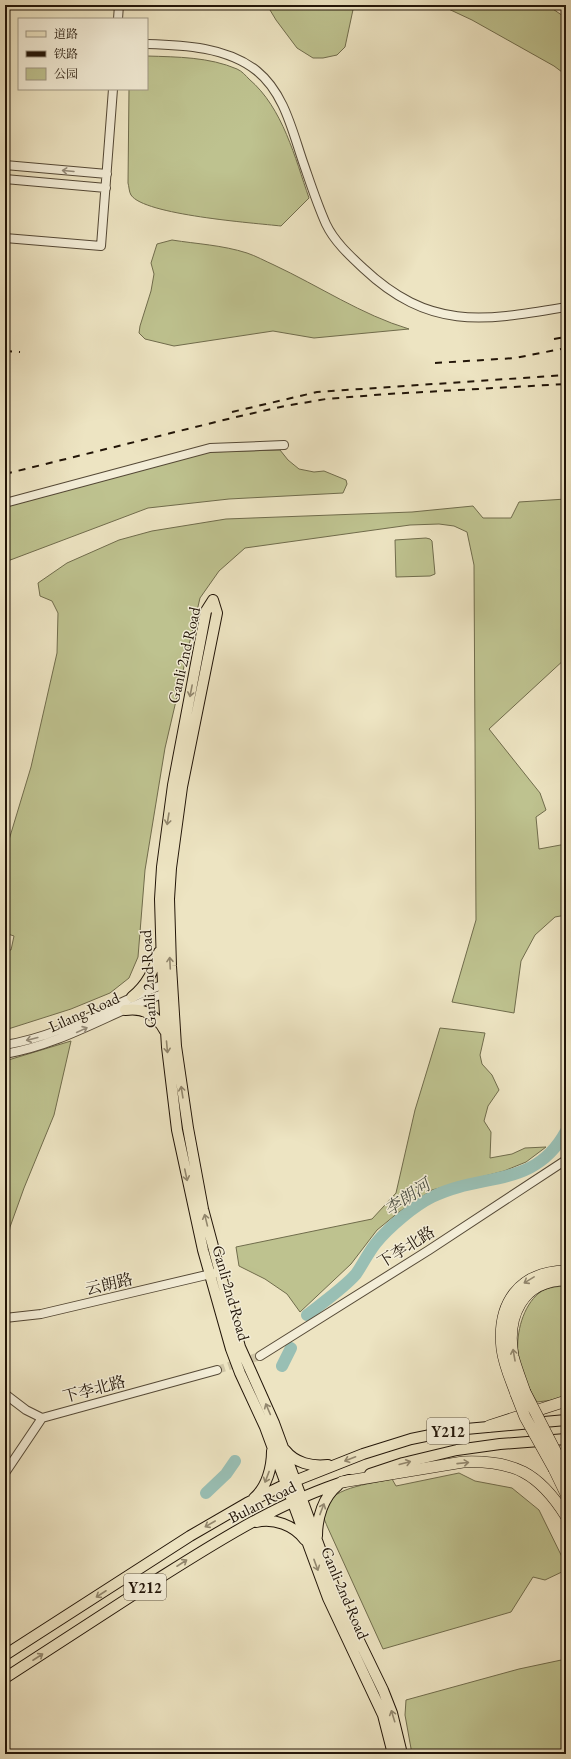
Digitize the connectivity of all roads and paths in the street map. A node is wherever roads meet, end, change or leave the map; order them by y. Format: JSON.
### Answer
{"nodes":[{"id":1,"x":118,"y":5,"type":"edge"},
{"id":2,"x":118,"y":18,"type":"edge"},
{"id":3,"x":148,"y":44,"type":"edge"},
{"id":4,"x":113,"y":90,"type":"edge"},
{"id":5,"x":5,"y":165,"type":"edge"},
{"id":6,"x":107,"y":174,"type":"junction"},
{"id":7,"x":5,"y":179,"type":"edge"},
{"id":8,"x":106,"y":188,"type":"junction"},
{"id":9,"x":5,"y":238,"type":"edge"},
{"id":10,"x":566,"y":307,"type":"edge"},
{"id":11,"x":284,"y":445,"type":"dead end"},
{"id":12,"x":5,"y":503,"type":"edge"},
{"id":13,"x":161,"y":940,"type":"junction"},
{"id":14,"x":168,"y":987,"type":"junction"},
{"id":15,"x":132,"y":997,"type":"junction"},
{"id":16,"x":125,"y":1010,"type":"junction"},
{"id":17,"x":166,"y":1031,"type":"junction"},
{"id":18,"x":5,"y":1046,"type":"edge"},
{"id":19,"x":5,"y":1054,"type":"edge"},
{"id":20,"x":566,"y":1160,"type":"edge"},
{"id":21,"x":566,"y":1271,"type":"edge"},
{"id":22,"x":214,"y":1273,"type":"junction"},
{"id":23,"x":566,"y":1280,"type":"edge"},
{"id":24,"x":5,"y":1318,"type":"edge"},
{"id":25,"x":260,"y":1356,"type":"tunnel mouth"},
{"id":26,"x":218,"y":1370,"type":"tunnel mouth"},
{"id":27,"x":521,"y":1393,"type":"junction"},
{"id":28,"x":5,"y":1394,"type":"edge"},
{"id":29,"x":566,"y":1401,"type":"edge"},
{"id":30,"x":42,"y":1418,"type":"junction"},
{"id":31,"x":566,"y":1420,"type":"edge"},
{"id":32,"x":489,"y":1426,"type":"junction"},
{"id":33,"x":566,"y":1439,"type":"edge"},
{"id":34,"x":277,"y":1445,"type":"junction"},
{"id":35,"x":334,"y":1465,"type":"junction"},
{"id":36,"x":561,"y":1468,"type":"edge"},
{"id":37,"x":5,"y":1472,"type":"edge"},
{"id":38,"x":290,"y":1482,"type":"junction"},
{"id":39,"x":342,"y":1482,"type":"junction"},
{"id":40,"x":566,"y":1494,"type":"edge"},
{"id":41,"x":297,"y":1500,"type":"junction"},
{"id":42,"x":247,"y":1503,"type":"junction"},
{"id":43,"x":566,"y":1516,"type":"edge"},
{"id":44,"x":250,"y":1523,"type":"junction"},
{"id":45,"x":313,"y":1543,"type":"junction"},
{"id":46,"x":5,"y":1655,"type":"edge"},
{"id":47,"x":5,"y":1678,"type":"edge"},
{"id":48,"x":393,"y":1754,"type":"edge"},
{"id":49,"x":402,"y":1754,"type":"edge"}],
"edges":[{"from":1,"to":2,"type":"street"},
{"from":3,"to":10,"type":"street"},
{"from":4,"to":6,"type":"street"},
{"from":6,"to":5,"type":"street","one_way":true},
{"from":6,"to":8,"type":"street"},
{"from":7,"to":8,"type":"street"},
{"from":8,"to":9,"type":"street"},
{"from":11,"to":12,"type":"street"},
{"from":13,"to":14,"type":"main road","name":"Ganli 2nd Road"},
{"from":14,"to":13,"type":"main road","name":"Ganli 2nd Road","one_way":true},
{"from":13,"to":15,"type":"main road"},
{"from":14,"to":15,"type":"street","name":"Lilang Road"},
{"from":14,"to":16,"type":"street","name":"Lilang Road"},
{"from":14,"to":17,"type":"main road","name":"Ganli 2nd Road"},
{"from":22,"to":14,"type":"main road","name":"Ganli 2nd Road","one_way":true},
{"from":15,"to":18,"type":"street","name":"Lilang Road","one_way":true},
{"from":16,"to":17,"type":"main road"},
{"from":19,"to":16,"type":"street","name":"Lilang Road","one_way":true},
{"from":17,"to":22,"type":"main road","name":"Ganli 2nd Road","one_way":true},
{"from":20,"to":25,"type":"street","name":"下李北路"},
{"from":21,"to":27,"type":"highway","one_way":true},
{"from":22,"to":24,"type":"street","name":"云朗路"},
{"from":22,"to":34,"type":"main road","name":"Ganli 2nd Road"},
{"from":27,"to":23,"type":"highway","one_way":true},
{"from":26,"to":30,"type":"street","name":"下李北路"},
{"from":27,"to":36,"type":"highway","bridge":true},
{"from":28,"to":30,"type":"street"},
{"from":29,"to":32,"type":"highway"},
{"from":30,"to":37,"type":"street"},
{"from":31,"to":32,"type":"main road","name":"Bulan Road","number":"Y212"},
{"from":32,"to":35,"type":"main road","name":"Bulan Road","number":"Y212","one_way":true},
{"from":39,"to":33,"type":"main road","name":"Bulan Road","number":"Y212","one_way":true},
{"from":34,"to":35,"type":"main road"},
{"from":34,"to":38,"type":"main road","name":"Ganli 2nd Road"},
{"from":34,"to":42,"type":"main road","one_way":true},
{"from":35,"to":38,"type":"main road","name":"Bulan Road","number":"Y212"},
{"from":36,"to":40,"type":"highway"},
{"from":38,"to":41,"type":"main road","name":"Ganli 2nd Road"},
{"from":38,"to":42,"type":"main road","name":"Bulan Road","number":"Y212"},
{"from":39,"to":41,"type":"main road","name":"Bulan Road","number":"Y212"},
{"from":39,"to":43,"type":"highway","one_way":true},
{"from":45,"to":39,"type":"main road","one_way":true},
{"from":41,"to":44,"type":"main road","name":"Bulan Road","number":"Y212"},
{"from":41,"to":45,"type":"main road","name":"Ganli 2nd Road"},
{"from":42,"to":46,"type":"main road","name":"Bulan Road","number":"Y212","one_way":true},
{"from":44,"to":45,"type":"main road"},
{"from":47,"to":44,"type":"main road","name":"Bulan Road","number":"Y212","one_way":true},
{"from":45,"to":48,"type":"main road","name":"Ganli 2nd Road","one_way":true},
{"from":49,"to":45,"type":"main road","name":"Ganli 2nd Road","one_way":true}]}
